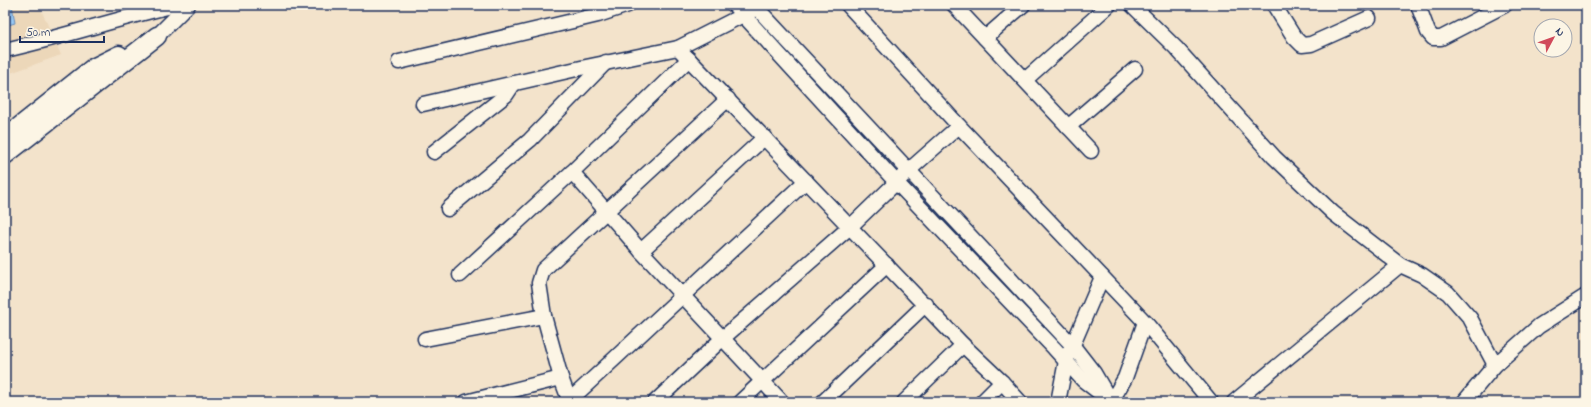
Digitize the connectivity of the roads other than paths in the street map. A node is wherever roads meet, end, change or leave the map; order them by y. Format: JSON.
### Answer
{"nodes":[{"id":1,"x":176,"y":5,"type":"edge"},
{"id":2,"x":188,"y":5,"type":"edge"},
{"id":3,"x":628,"y":5,"type":"edge"},
{"id":4,"x":848,"y":5,"type":"edge"},
{"id":5,"x":954,"y":5,"type":"edge"},
{"id":6,"x":1023,"y":5,"type":"edge"},
{"id":7,"x":1109,"y":5,"type":"edge"},
{"id":8,"x":1132,"y":5,"type":"edge"},
{"id":9,"x":1274,"y":5,"type":"edge"},
{"id":10,"x":1418,"y":5,"type":"edge"},
{"id":11,"x":1505,"y":5,"type":"edge"},
{"id":12,"x":759,"y":6,"type":"edge"},
{"id":13,"x":739,"y":10,"type":"edge"},
{"id":14,"x":1369,"y":18,"type":"dead end"},
{"id":15,"x":156,"y":36,"type":"junction"},
{"id":16,"x":985,"y":38,"type":"junction"},
{"id":17,"x":678,"y":48,"type":"junction"},
{"id":18,"x":5,"y":50,"type":"edge"},
{"id":19,"x":689,"y":59,"type":"junction"},
{"id":20,"x":399,"y":62,"type":"dead end"},
{"id":21,"x":606,"y":62,"type":"junction"},
{"id":22,"x":1135,"y":69,"type":"dead end"},
{"id":23,"x":1025,"y":80,"type":"junction"},
{"id":24,"x":514,"y":83,"type":"junction"},
{"id":25,"x":728,"y":98,"type":"junction"},
{"id":26,"x":423,"y":104,"type":"dead end"},
{"id":27,"x":959,"y":126,"type":"junction"},
{"id":28,"x":1068,"y":127,"type":"junction"},
{"id":29,"x":5,"y":138,"type":"edge"},
{"id":30,"x":765,"y":138,"type":"junction"},
{"id":31,"x":1091,"y":151,"type":"dead end"},
{"id":32,"x":434,"y":152,"type":"dead end"},
{"id":33,"x":5,"y":155,"type":"edge"},
{"id":34,"x":908,"y":171,"type":"junction"},
{"id":35,"x":572,"y":172,"type":"junction"},
{"id":36,"x":806,"y":181,"type":"junction"},
{"id":37,"x":896,"y":182,"type":"junction"},
{"id":38,"x":448,"y":209,"type":"dead end"},
{"id":39,"x":605,"y":211,"type":"junction"},
{"id":40,"x":850,"y":226,"type":"junction"},
{"id":41,"x":641,"y":251,"type":"junction"},
{"id":42,"x":886,"y":265,"type":"junction"},
{"id":43,"x":1400,"y":265,"type":"junction"},
{"id":44,"x":460,"y":275,"type":"dead end"},
{"id":45,"x":1102,"y":277,"type":"junction"},
{"id":46,"x":683,"y":296,"type":"junction"},
{"id":47,"x":1586,"y":296,"type":"edge"},
{"id":48,"x":926,"y":304,"type":"junction"},
{"id":49,"x":544,"y":316,"type":"junction"},
{"id":50,"x":1145,"y":322,"type":"junction"},
{"id":51,"x":723,"y":338,"type":"junction"},
{"id":52,"x":425,"y":339,"type":"dead end"},
{"id":53,"x":964,"y":344,"type":"junction"},
{"id":54,"x":1072,"y":346,"type":"junction"},
{"id":55,"x":1066,"y":361,"type":"junction"},
{"id":56,"x":1495,"y":365,"type":"junction"},
{"id":57,"x":560,"y":378,"type":"junction"},
{"id":58,"x":762,"y":382,"type":"junction"},
{"id":59,"x":1002,"y":382,"type":"junction"},
{"id":60,"x":570,"y":401,"type":"edge"},
{"id":61,"x":466,"y":402,"type":"edge"},
{"id":62,"x":655,"y":402,"type":"edge"},
{"id":63,"x":740,"y":402,"type":"edge"},
{"id":64,"x":782,"y":402,"type":"edge"},
{"id":65,"x":823,"y":402,"type":"edge"},
{"id":66,"x":904,"y":402,"type":"edge"},
{"id":67,"x":982,"y":402,"type":"edge"},
{"id":68,"x":1020,"y":402,"type":"edge"},
{"id":69,"x":1056,"y":402,"type":"edge"},
{"id":70,"x":1111,"y":402,"type":"edge"},
{"id":71,"x":1211,"y":402,"type":"edge"},
{"id":72,"x":1235,"y":402,"type":"edge"},
{"id":73,"x":1464,"y":402,"type":"edge"}],
"edges":[{"from":1,"to":18,"type":"street"},
{"from":2,"to":15,"type":"street"},
{"from":3,"to":20,"type":"street"},
{"from":4,"to":27,"type":"street"},
{"from":5,"to":16,"type":"street"},
{"from":6,"to":16,"type":"street"},
{"from":7,"to":23,"type":"street"},
{"from":8,"to":43,"type":"street"},
{"from":9,"to":14,"type":"street"},
{"from":10,"to":11,"type":"street"},
{"from":12,"to":13,"type":"street"},
{"from":12,"to":34,"type":"street"},
{"from":13,"to":17,"type":"street"},
{"from":13,"to":37,"type":"street"},
{"from":15,"to":29,"type":"main road"},
{"from":15,"to":33,"type":"main road"},
{"from":16,"to":23,"type":"street"},
{"from":17,"to":19,"type":"street"},
{"from":17,"to":21,"type":"street"},
{"from":19,"to":25,"type":"street"},
{"from":19,"to":35,"type":"street"},
{"from":21,"to":24,"type":"street"},
{"from":21,"to":38,"type":"street"},
{"from":22,"to":28,"type":"street"},
{"from":23,"to":28,"type":"street"},
{"from":24,"to":26,"type":"street"},
{"from":24,"to":32,"type":"street"},
{"from":25,"to":30,"type":"street"},
{"from":25,"to":39,"type":"street"},
{"from":27,"to":34,"type":"street"},
{"from":27,"to":45,"type":"street"},
{"from":28,"to":31,"type":"street"},
{"from":30,"to":36,"type":"street"},
{"from":30,"to":41,"type":"street"},
{"from":34,"to":37,"type":"street"},
{"from":34,"to":54,"type":"street"},
{"from":35,"to":39,"type":"street"},
{"from":35,"to":44,"type":"street"},
{"from":36,"to":40,"type":"street"},
{"from":36,"to":46,"type":"street"},
{"from":37,"to":40,"type":"street"},
{"from":37,"to":55,"type":"street"},
{"from":39,"to":41,"type":"street"},
{"from":39,"to":49,"type":"street"},
{"from":40,"to":42,"type":"street"},
{"from":40,"to":51,"type":"street"},
{"from":41,"to":46,"type":"street"},
{"from":42,"to":48,"type":"street"},
{"from":42,"to":58,"type":"street"},
{"from":43,"to":56,"type":"street"},
{"from":43,"to":72,"type":"street"},
{"from":45,"to":50,"type":"street"},
{"from":45,"to":54,"type":"street"},
{"from":46,"to":51,"type":"street"},
{"from":46,"to":60,"type":"street"},
{"from":47,"to":56,"type":"street"},
{"from":48,"to":53,"type":"street"},
{"from":48,"to":65,"type":"street"},
{"from":49,"to":52,"type":"street"},
{"from":49,"to":57,"type":"street"},
{"from":50,"to":70,"type":"street"},
{"from":50,"to":71,"type":"street"},
{"from":51,"to":58,"type":"street"},
{"from":51,"to":62,"type":"street"},
{"from":53,"to":59,"type":"street"},
{"from":53,"to":66,"type":"street"},
{"from":54,"to":55,"type":"street"},
{"from":54,"to":70,"type":"street"},
{"from":55,"to":69,"type":"street"},
{"from":55,"to":70,"type":"street"},
{"from":56,"to":73,"type":"street"},
{"from":57,"to":60,"type":"street"},
{"from":57,"to":61,"type":"street"},
{"from":58,"to":63,"type":"street"},
{"from":58,"to":64,"type":"street"},
{"from":59,"to":67,"type":"street"},
{"from":59,"to":68,"type":"street"}]}
